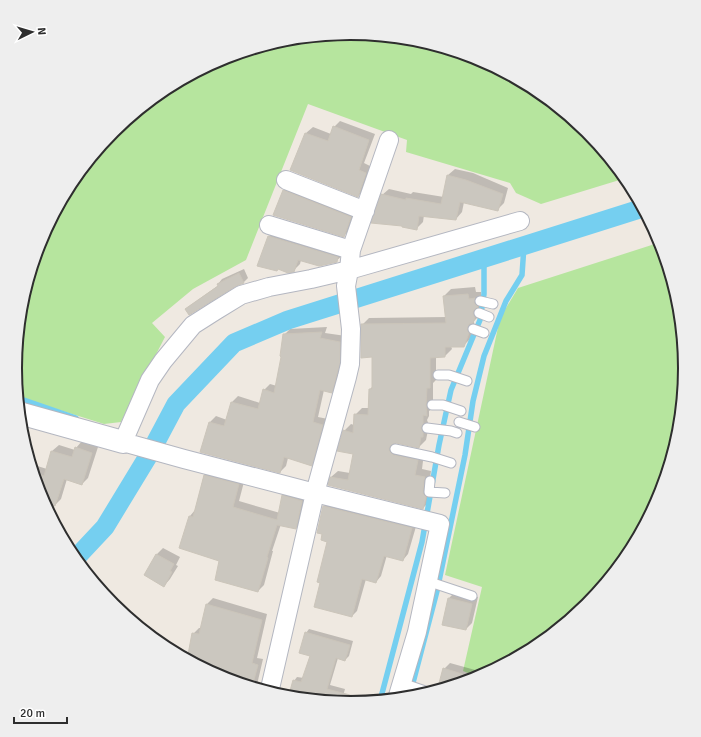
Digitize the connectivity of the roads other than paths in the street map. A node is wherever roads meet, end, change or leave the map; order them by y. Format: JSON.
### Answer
{"nodes":[{"id":1,"x":389,"y":140,"type":"dead end"},
{"id":2,"x":286,"y":180,"type":"dead end"},
{"id":3,"x":365,"y":211,"type":"junction"},
{"id":4,"x":520,"y":221,"type":"dead end"},
{"id":5,"x":269,"y":225,"type":"dead end"},
{"id":6,"x":352,"y":250,"type":"junction"},
{"id":7,"x":347,"y":278,"type":"junction"},
{"id":8,"x":480,"y":301,"type":"dead end"},
{"id":9,"x":493,"y":304,"type":"dead end"},
{"id":10,"x":438,"y":375,"type":"dead end"},
{"id":11,"x":465,"y":380,"type":"dead end"},
{"id":12,"x":432,"y":405,"type":"dead end"},
{"id":13,"x":459,"y":410,"type":"dead end"},
{"id":14,"x":26,"y":415,"type":"edge"},
{"id":15,"x":461,"y":422,"type":"dead end"},
{"id":16,"x":474,"y":427,"type":"dead end"},
{"id":17,"x":432,"y":429,"type":"dead end"},
{"id":18,"x":454,"y":432,"type":"dead end"},
{"id":19,"x":129,"y":444,"type":"junction"},
{"id":20,"x":395,"y":449,"type":"dead end"},
{"id":21,"x":449,"y":462,"type":"dead end"},
{"id":22,"x":430,"y":481,"type":"dead end"},
{"id":23,"x":315,"y":493,"type":"junction"},
{"id":24,"x":443,"y":493,"type":"dead end"},
{"id":25,"x":434,"y":583,"type":"junction"},
{"id":26,"x":472,"y":596,"type":"dead end"},
{"id":27,"x":270,"y":687,"type":"edge"},
{"id":28,"x":406,"y":689,"type":"edge"},
{"id":29,"x":416,"y":691,"type":"edge"}],
"edges":[{"from":1,"to":3,"type":"street"},
{"from":2,"to":3,"type":"street"},
{"from":3,"to":6,"type":"street"},
{"from":4,"to":7,"type":"street"},
{"from":5,"to":6,"type":"street"},
{"from":6,"to":7,"type":"street"},
{"from":7,"to":19,"type":"street"},
{"from":7,"to":23,"type":"street"},
{"from":8,"to":9,"type":"lane"},
{"from":10,"to":11,"type":"lane"},
{"from":12,"to":13,"type":"lane"},
{"from":14,"to":19,"type":"street"},
{"from":15,"to":16,"type":"lane"},
{"from":17,"to":18,"type":"lane"},
{"from":19,"to":23,"type":"street"},
{"from":20,"to":21,"type":"lane"},
{"from":22,"to":24,"type":"lane"},
{"from":23,"to":25,"type":"street"},
{"from":23,"to":27,"type":"street"},
{"from":25,"to":26,"type":"lane"},
{"from":25,"to":28,"type":"street"},
{"from":28,"to":29,"type":"lane"}]}
